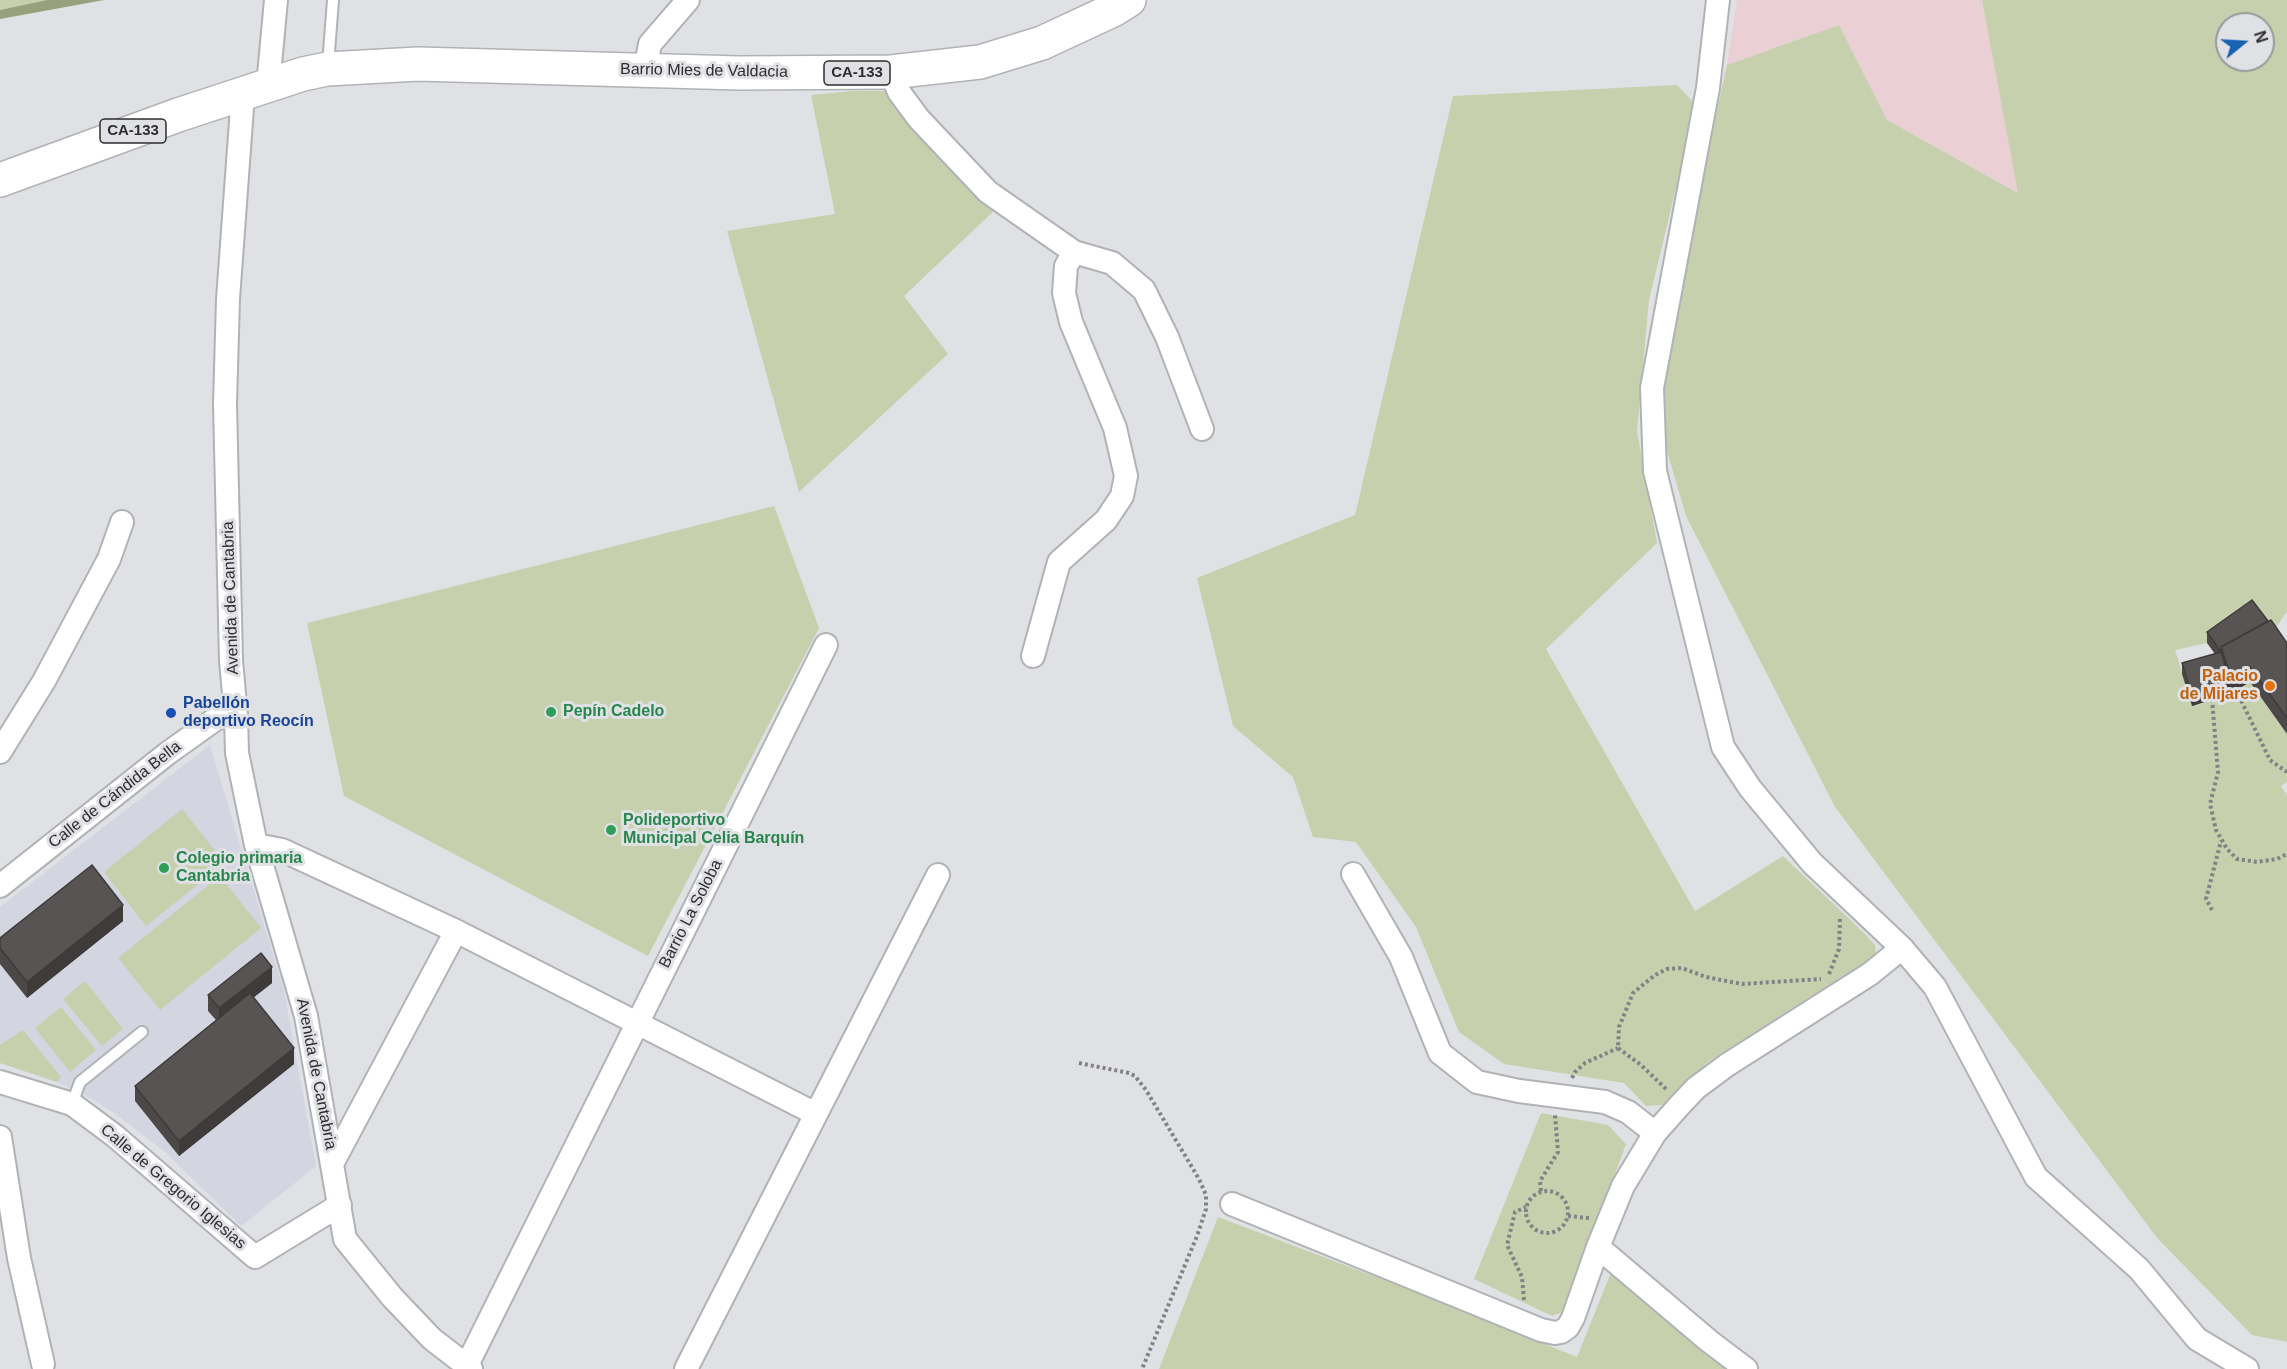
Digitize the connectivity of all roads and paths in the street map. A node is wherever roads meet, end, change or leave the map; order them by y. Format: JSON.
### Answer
{"nodes":[{"id":1,"x":276,"y":0,"type":"edge"},
{"id":2,"x":333,"y":0,"type":"edge"},
{"id":3,"x":688,"y":0,"type":"edge"},
{"id":4,"x":1129,"y":0,"type":"edge"},
{"id":5,"x":1718,"y":0,"type":"edge"},
{"id":6,"x":327,"y":69,"type":"junction"},
{"id":7,"x":645,"y":70,"type":"junction"},
{"id":8,"x":891,"y":72,"type":"junction"},
{"id":9,"x":256,"y":90,"type":"junction"},
{"id":10,"x":0,"y":180,"type":"edge"},
{"id":11,"x":1074,"y":252,"type":"junction"},
{"id":12,"x":1202,"y":429,"type":"dead end"},
{"id":13,"x":122,"y":522,"type":"dead end"},
{"id":14,"x":826,"y":645,"type":"dead end"},
{"id":15,"x":1033,"y":656,"type":"dead end"},
{"id":16,"x":2236,"y":690,"type":"edge"},
{"id":17,"x":2212,"y":699,"type":"edge"},
{"id":18,"x":236,"y":715,"type":"junction"},
{"id":19,"x":0,"y":752,"type":"edge"},
{"id":20,"x":2287,"y":772,"type":"edge"},
{"id":21,"x":2222,"y":840,"type":"junction"},
{"id":22,"x":256,"y":845,"type":"junction"},
{"id":23,"x":2287,"y":854,"type":"edge"},
{"id":24,"x":1353,"y":874,"type":"dead end"},
{"id":25,"x":938,"y":875,"type":"dead end"},
{"id":26,"x":0,"y":886,"type":"edge"},
{"id":27,"x":1842,"y":890,"type":"junction"},
{"id":28,"x":2212,"y":910,"type":"dead end"},
{"id":29,"x":456,"y":931,"type":"junction"},
{"id":30,"x":1902,"y":948,"type":"junction"},
{"id":31,"x":637,"y":1023,"type":"junction"},
{"id":32,"x":142,"y":1032,"type":"dead end"},
{"id":33,"x":1079,"y":1063,"type":"dead end"},
{"id":34,"x":0,"y":1082,"type":"edge"},
{"id":35,"x":72,"y":1104,"type":"junction"},
{"id":36,"x":1679,"y":1106,"type":"junction"},
{"id":37,"x":816,"y":1114,"type":"junction"},
{"id":38,"x":1655,"y":1133,"type":"junction"},
{"id":39,"x":0,"y":1137,"type":"edge"},
{"id":40,"x":333,"y":1162,"type":"junction"},
{"id":41,"x":3,"y":1176,"type":"edge"},
{"id":42,"x":1232,"y":1204,"type":"dead end"},
{"id":43,"x":340,"y":1205,"type":"junction"},
{"id":44,"x":1526,"y":1207,"type":"junction"},
{"id":45,"x":1598,"y":1246,"type":"junction"},
{"id":46,"x":10,"y":1259,"type":"edge"},
{"id":47,"x":1527,"y":1324,"type":"junction"},
{"id":48,"x":43,"y":1364,"type":"dead end"},
{"id":49,"x":467,"y":1368,"type":"edge"},
{"id":50,"x":686,"y":1369,"type":"edge"},
{"id":51,"x":1143,"y":1369,"type":"edge"},
{"id":52,"x":1746,"y":1369,"type":"edge"},
{"id":53,"x":2247,"y":1369,"type":"edge"}],
"edges":[{"from":1,"to":9,"type":"street","name":"Avenida de Cantabria"},
{"from":2,"to":6,"type":"lane"},
{"from":3,"to":7,"type":"street"},
{"from":4,"to":8,"type":"main road","name":"Barrio Mies de Valdacia","number":"CA-133"},
{"from":5,"to":27,"type":"street"},
{"from":6,"to":7,"type":"main road","name":"Barrio Mies de Valdacia","number":"CA-133"},
{"from":6,"to":9,"type":"main road","name":"Barrio Mies de Valdacia","number":"CA-133"},
{"from":7,"to":8,"type":"main road","name":"Barrio Mies de Valdacia","number":"CA-133"},
{"from":8,"to":11,"type":"street"},
{"from":9,"to":10,"type":"main road","number":"CA-133"},
{"from":9,"to":18,"type":"street","name":"Avenida de Cantabria"},
{"from":11,"to":12,"type":"street"},
{"from":11,"to":15,"type":"street"},
{"from":13,"to":19,"type":"street"},
{"from":14,"to":31,"type":"street","name":"Barrio La Soloba"},
{"from":16,"to":20,"type":"path"},
{"from":17,"to":21,"type":"path"},
{"from":18,"to":22,"type":"street","name":"Avenida de Cantabria"},
{"from":18,"to":26,"type":"street","name":"Calle de Cándida Bella"},
{"from":21,"to":23,"type":"path"},
{"from":21,"to":28,"type":"path"},
{"from":22,"to":29,"type":"street"},
{"from":22,"to":40,"type":"street","name":"Avenida de Cantabria"},
{"from":24,"to":38,"type":"street"},
{"from":25,"to":37,"type":"street"},
{"from":27,"to":30,"type":"street"},
{"from":27,"to":36,"type":"path"},
{"from":29,"to":31,"type":"street"},
{"from":29,"to":40,"type":"street"},
{"from":30,"to":36,"type":"street"},
{"from":30,"to":53,"type":"street"},
{"from":31,"to":37,"type":"street"},
{"from":31,"to":49,"type":"street","name":"Barrio La Soloba"},
{"from":32,"to":35,"type":"lane"},
{"from":33,"to":51,"type":"path"},
{"from":34,"to":35,"type":"street","name":"Calle de Gregorio Iglesias"},
{"from":35,"to":43,"type":"street","name":"Calle de Gregorio Iglesias"},
{"from":36,"to":38,"type":"street"},
{"from":37,"to":50,"type":"street"},
{"from":38,"to":45,"type":"street"},
{"from":39,"to":41,"type":"street"},
{"from":40,"to":43,"type":"street","name":"Avenida de Cantabria"},
{"from":41,"to":46,"type":"street"},
{"from":42,"to":47,"type":"street"},
{"from":43,"to":49,"type":"street","name":"Avenida de Cantabria"},
{"from":44,"to":44,"type":"path"},
{"from":44,"to":47,"type":"path"},
{"from":45,"to":47,"type":"street"},
{"from":45,"to":52,"type":"street"},
{"from":46,"to":48,"type":"street"}]}
